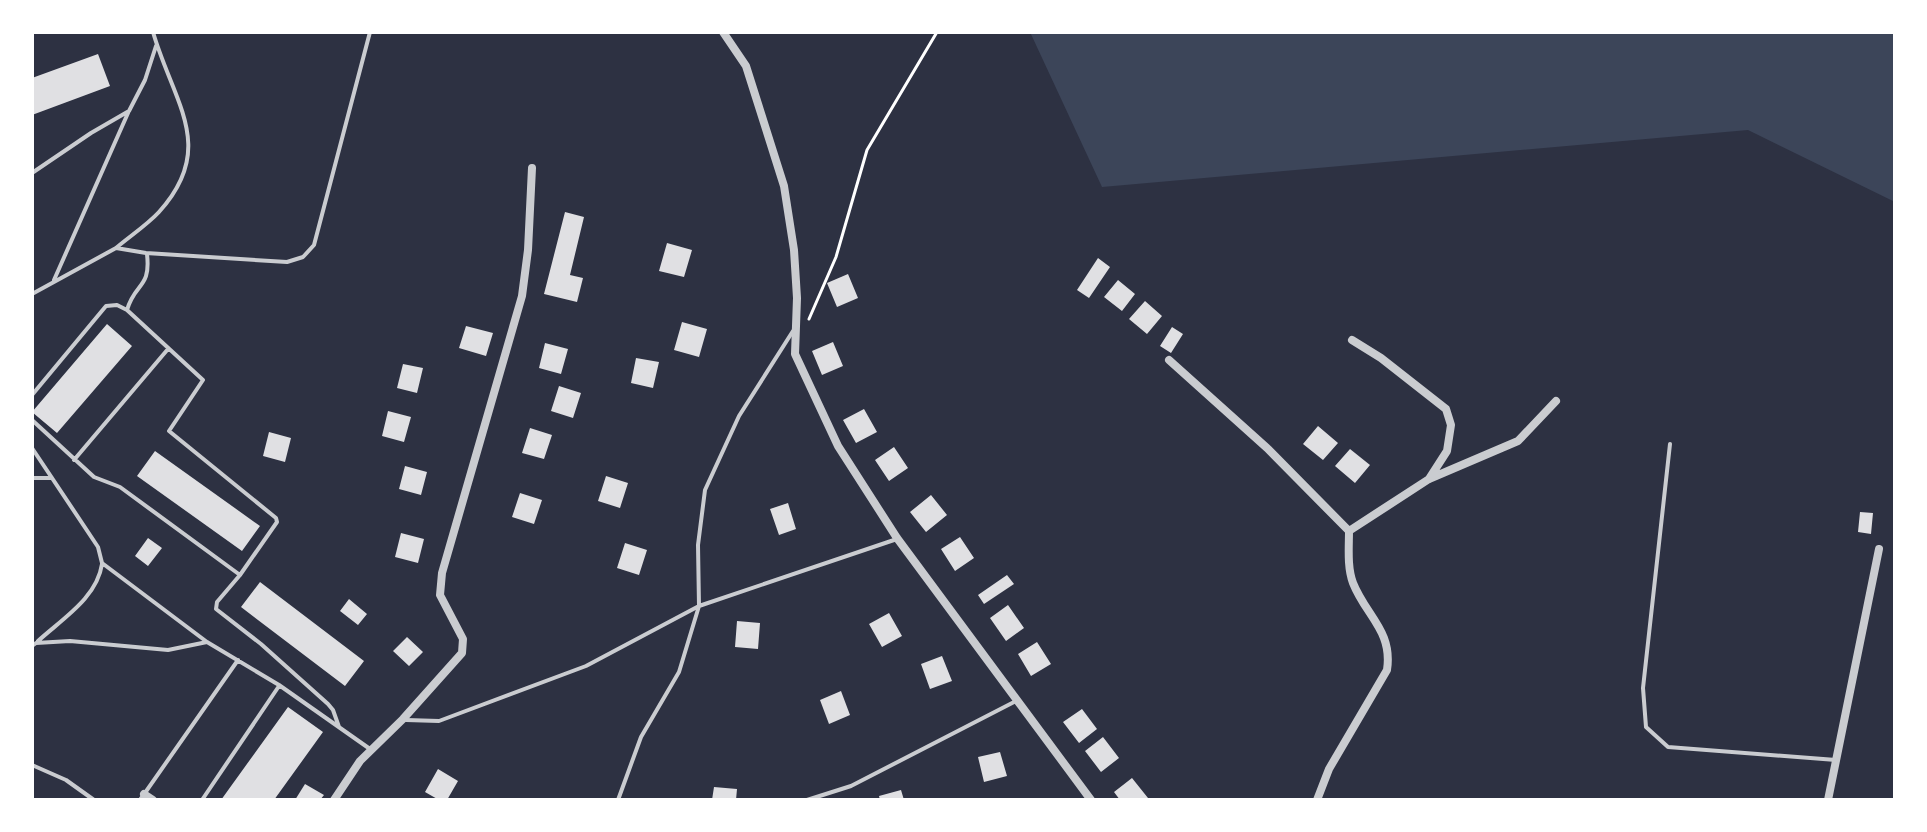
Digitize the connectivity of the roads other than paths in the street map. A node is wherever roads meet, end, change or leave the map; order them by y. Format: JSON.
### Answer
{"nodes":[{"id":1,"x":153,"y":32,"type":"edge"},
{"id":2,"x":370,"y":32,"type":"edge"},
{"id":3,"x":723,"y":32,"type":"edge"},
{"id":4,"x":156,"y":45,"type":"junction"},
{"id":5,"x":129,"y":111,"type":"junction"},
{"id":6,"x":532,"y":168,"type":"dead end"},
{"id":7,"x":32,"y":173,"type":"edge"},
{"id":8,"x":116,"y":248,"type":"junction"},
{"id":9,"x":146,"y":253,"type":"junction"},
{"id":10,"x":53,"y":282,"type":"junction"},
{"id":11,"x":32,"y":294,"type":"edge"},
{"id":12,"x":127,"y":310,"type":"junction"},
{"id":13,"x":795,"y":328,"type":"junction"},
{"id":14,"x":1352,"y":340,"type":"dead end"},
{"id":15,"x":168,"y":349,"type":"junction"},
{"id":16,"x":1169,"y":360,"type":"dead end"},
{"id":17,"x":32,"y":395,"type":"edge"},
{"id":18,"x":1556,"y":401,"type":"dead end"},
{"id":19,"x":32,"y":420,"type":"edge"},
{"id":20,"x":1670,"y":444,"type":"dead end"},
{"id":21,"x":32,"y":448,"type":"edge"},
{"id":22,"x":73,"y":460,"type":"junction"},
{"id":23,"x":32,"y":478,"type":"edge"},
{"id":24,"x":52,"y":478,"type":"junction"},
{"id":25,"x":1429,"y":479,"type":"junction"},
{"id":26,"x":1349,"y":531,"type":"junction"},
{"id":27,"x":897,"y":538,"type":"junction"},
{"id":28,"x":1879,"y":549,"type":"dead end"},
{"id":29,"x":102,"y":563,"type":"junction"},
{"id":30,"x":240,"y":575,"type":"junction"},
{"id":31,"x":699,"y":606,"type":"junction"},
{"id":32,"x":207,"y":642,"type":"junction"},
{"id":33,"x":34,"y":644,"type":"edge"},
{"id":34,"x":238,"y":660,"type":"junction"},
{"id":35,"x":279,"y":685,"type":"junction"},
{"id":36,"x":1016,"y":701,"type":"junction"},
{"id":37,"x":403,"y":719,"type":"junction"},
{"id":38,"x":339,"y":727,"type":"junction"},
{"id":39,"x":371,"y":749,"type":"junction"},
{"id":40,"x":1836,"y":760,"type":"junction"},
{"id":41,"x":32,"y":765,"type":"edge"},
{"id":42,"x":142,"y":797,"type":"edge"},
{"id":43,"x":94,"y":800,"type":"edge"},
{"id":44,"x":153,"y":800,"type":"edge"},
{"id":45,"x":202,"y":800,"type":"edge"},
{"id":46,"x":334,"y":800,"type":"edge"},
{"id":47,"x":618,"y":800,"type":"edge"},
{"id":48,"x":807,"y":800,"type":"edge"},
{"id":49,"x":1091,"y":800,"type":"edge"},
{"id":50,"x":1317,"y":800,"type":"edge"},
{"id":51,"x":1828,"y":800,"type":"edge"}],
"edges":[{"from":1,"to":4,"type":"lane"},
{"from":2,"to":9,"type":"lane"},
{"from":3,"to":13,"type":"street"},
{"from":4,"to":5,"type":"lane"},
{"from":4,"to":8,"type":"lane"},
{"from":5,"to":7,"type":"lane"},
{"from":5,"to":10,"type":"lane"},
{"from":6,"to":37,"type":"street"},
{"from":8,"to":9,"type":"lane"},
{"from":8,"to":10,"type":"lane"},
{"from":9,"to":12,"type":"lane"},
{"from":10,"to":11,"type":"lane"},
{"from":12,"to":15,"type":"lane"},
{"from":12,"to":17,"type":"lane"},
{"from":13,"to":27,"type":"street"},
{"from":13,"to":31,"type":"lane"},
{"from":14,"to":25,"type":"street"},
{"from":15,"to":22,"type":"lane"},
{"from":15,"to":30,"type":"lane"},
{"from":16,"to":26,"type":"street"},
{"from":18,"to":25,"type":"street"},
{"from":19,"to":22,"type":"lane"},
{"from":20,"to":40,"type":"lane"},
{"from":21,"to":24,"type":"lane"},
{"from":22,"to":30,"type":"lane"},
{"from":23,"to":24,"type":"lane"},
{"from":24,"to":29,"type":"lane"},
{"from":25,"to":26,"type":"street"},
{"from":26,"to":50,"type":"street"},
{"from":27,"to":31,"type":"lane"},
{"from":27,"to":36,"type":"street"},
{"from":28,"to":40,"type":"street"},
{"from":29,"to":32,"type":"lane"},
{"from":29,"to":33,"type":"lane"},
{"from":30,"to":38,"type":"lane"},
{"from":31,"to":37,"type":"lane"},
{"from":31,"to":47,"type":"lane"},
{"from":32,"to":33,"type":"lane"},
{"from":32,"to":34,"type":"lane"},
{"from":34,"to":35,"type":"lane"},
{"from":34,"to":42,"type":"lane"},
{"from":35,"to":38,"type":"lane"},
{"from":35,"to":45,"type":"lane"},
{"from":36,"to":48,"type":"lane"},
{"from":36,"to":49,"type":"street"},
{"from":37,"to":39,"type":"street"},
{"from":38,"to":39,"type":"lane"},
{"from":39,"to":46,"type":"street"},
{"from":40,"to":51,"type":"street"},
{"from":41,"to":43,"type":"lane"},
{"from":42,"to":44,"type":"street"}]}
